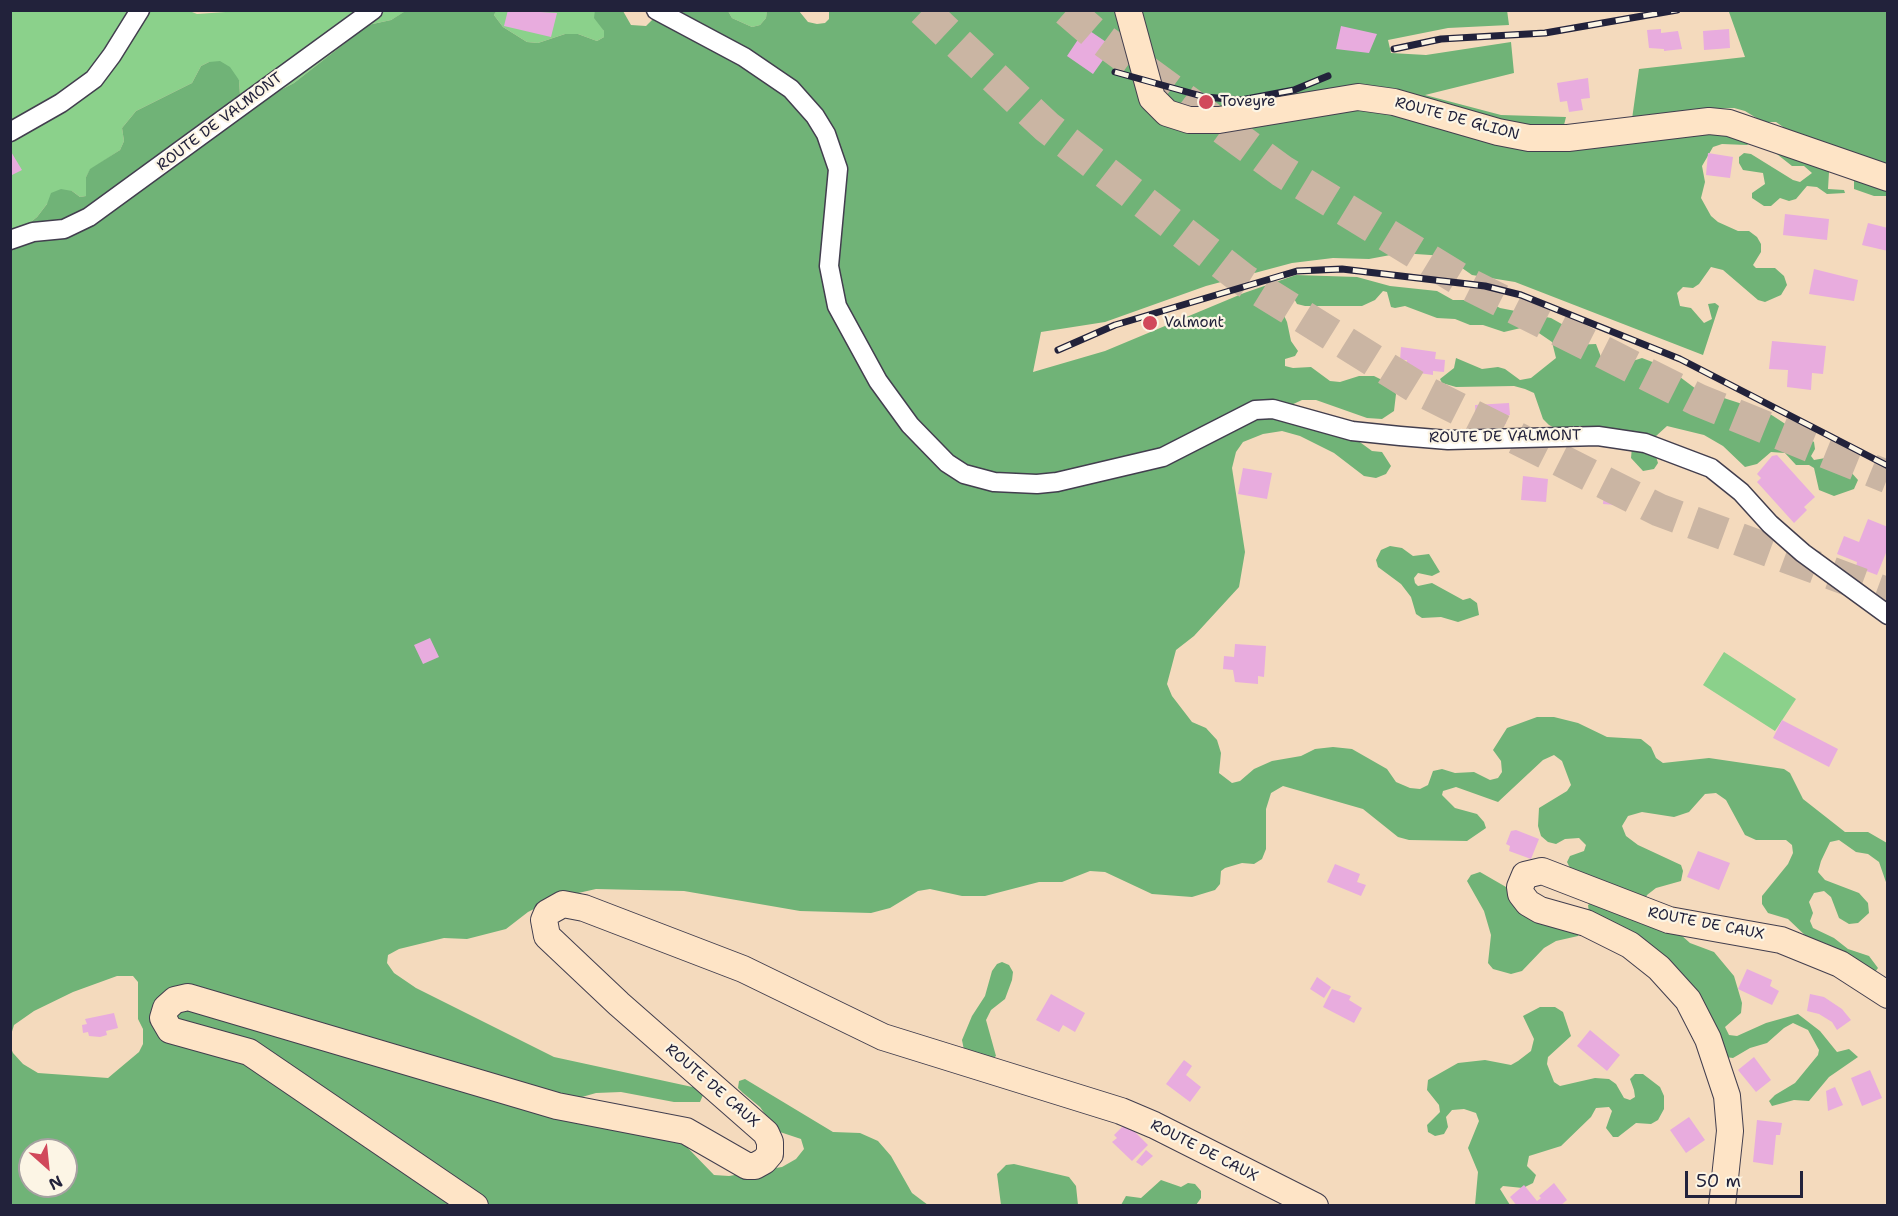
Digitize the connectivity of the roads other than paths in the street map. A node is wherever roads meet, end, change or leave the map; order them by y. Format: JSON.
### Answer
{"nodes":[{"id":1,"x":140,"y":10,"type":"edge"},
{"id":2,"x":373,"y":10,"type":"edge"},
{"id":3,"x":656,"y":10,"type":"edge"},
{"id":4,"x":1128,"y":10,"type":"edge"},
{"id":5,"x":10,"y":132,"type":"edge"},
{"id":6,"x":1887,"y":178,"type":"edge"},
{"id":7,"x":10,"y":240,"type":"edge"},
{"id":8,"x":1887,"y":615,"type":"edge"},
{"id":9,"x":1887,"y":995,"type":"edge"},
{"id":10,"x":476,"y":1206,"type":"edge"},
{"id":11,"x":1316,"y":1206,"type":"edge"},
{"id":12,"x":1722,"y":1206,"type":"edge"}],
"edges":[{"from":1,"to":5,"type":"street"},
{"from":2,"to":7,"type":"street","name":"ROUTE DE VALMONT"},
{"from":3,"to":8,"type":"street","name":"ROUTE DE VALMONT"},
{"from":4,"to":6,"type":"street","name":"ROUTE DE GLION"},
{"from":9,"to":12,"type":"street","name":"ROUTE DE CAUX"},
{"from":10,"to":11,"type":"street","name":"ROUTE DE CAUX"}]}
